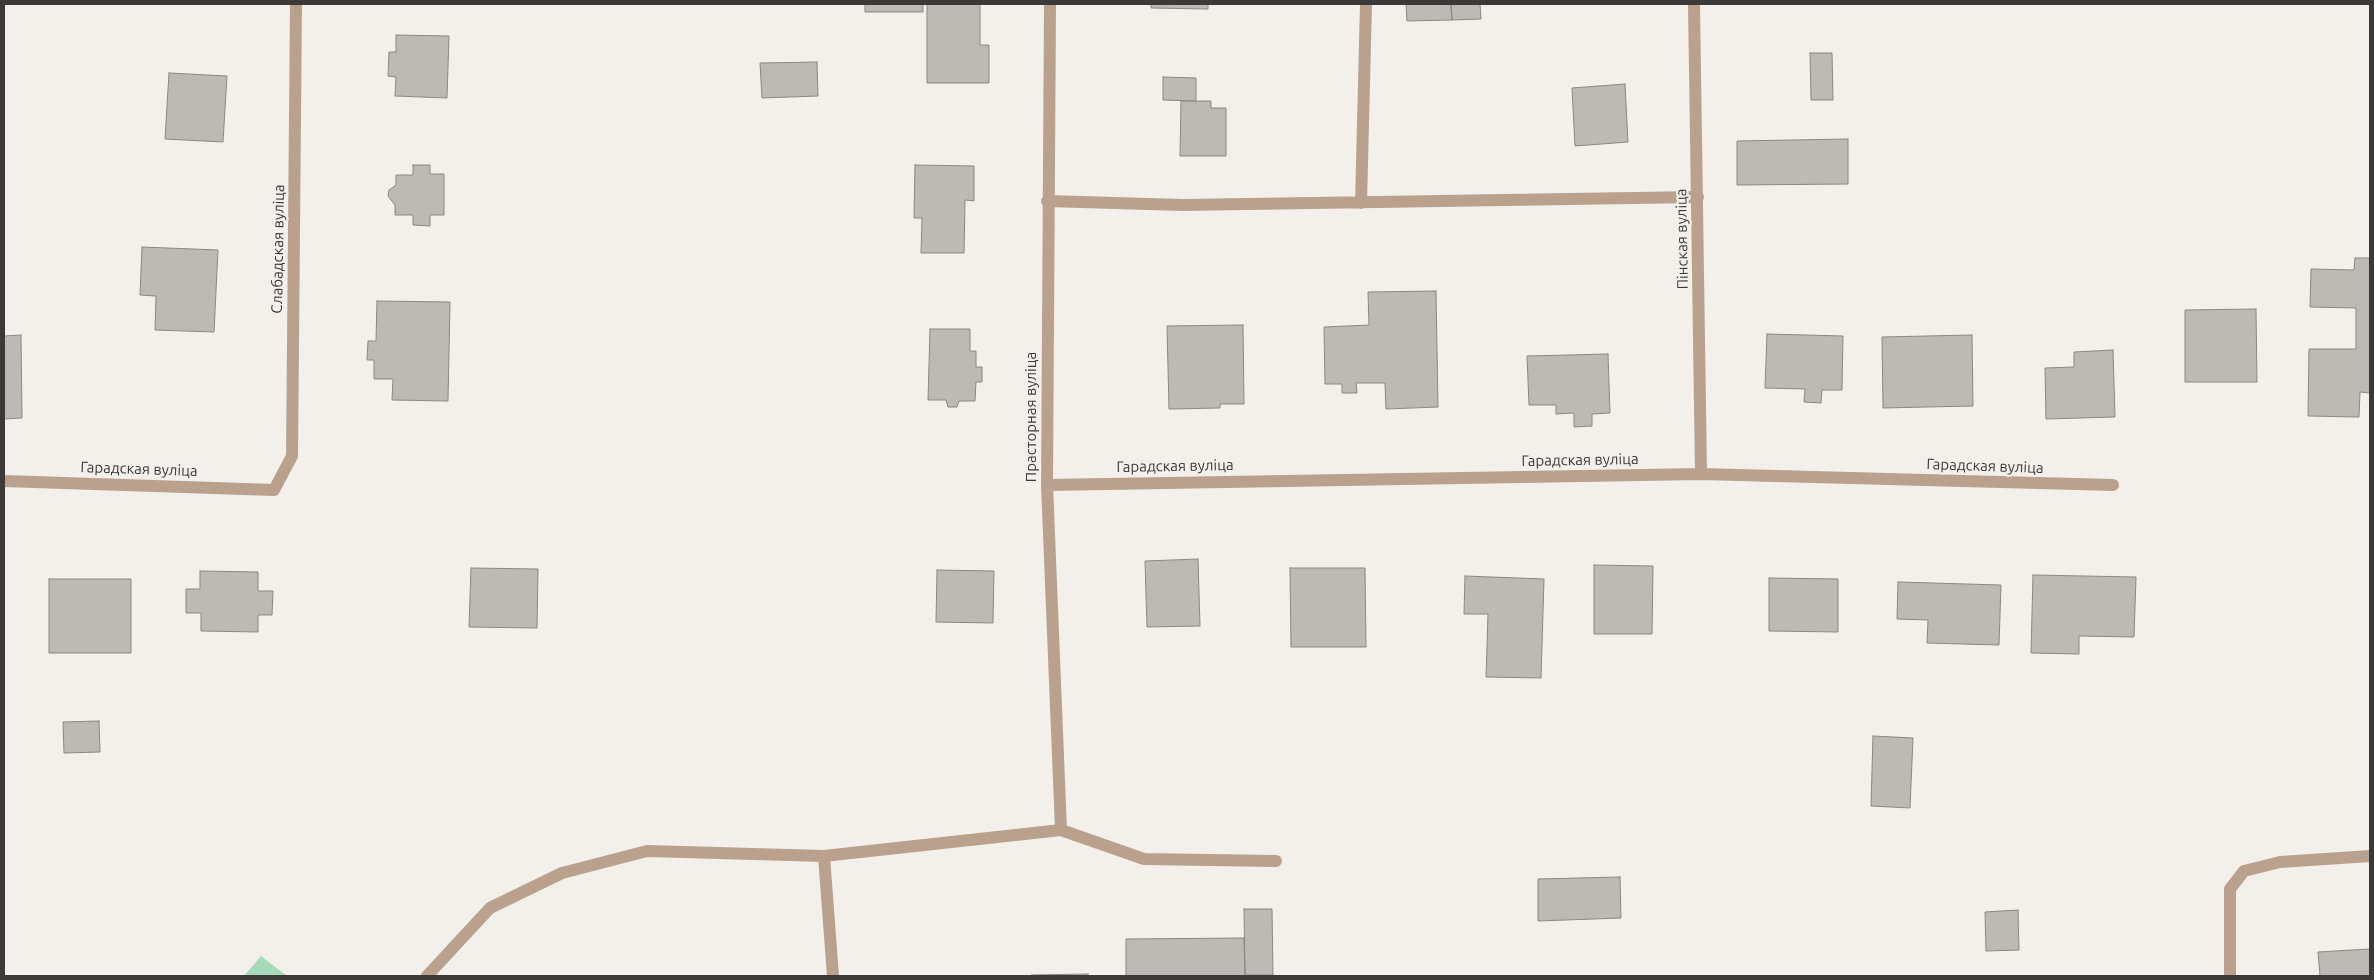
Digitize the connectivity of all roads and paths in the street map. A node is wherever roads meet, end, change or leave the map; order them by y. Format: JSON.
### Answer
{"nodes":[{"id":1,"x":296,"y":4,"type":"edge"},
{"id":2,"x":1050,"y":4,"type":"edge"},
{"id":3,"x":1366,"y":4,"type":"edge"},
{"id":4,"x":1694,"y":4,"type":"edge"},
{"id":5,"x":1698,"y":197,"type":"junction"},
{"id":6,"x":1048,"y":201,"type":"junction"},
{"id":7,"x":1361,"y":203,"type":"junction"},
{"id":8,"x":1700,"y":474,"type":"junction"},
{"id":9,"x":4,"y":481,"type":"edge"},
{"id":10,"x":1047,"y":485,"type":"junction"},
{"id":11,"x":2113,"y":486,"type":"dead end"},
{"id":12,"x":274,"y":490,"type":"joint"},
{"id":13,"x":1061,"y":830,"type":"junction"},
{"id":14,"x":824,"y":856,"type":"junction"},
{"id":15,"x":2370,"y":856,"type":"edge"},
{"id":16,"x":1276,"y":861,"type":"dead end"},
{"id":17,"x":427,"y":976,"type":"edge"},
{"id":18,"x":833,"y":976,"type":"edge"},
{"id":19,"x":2230,"y":976,"type":"edge"}],
"edges":[{"from":1,"to":12,"type":"street","name":"Слабадская вуліца"},
{"from":2,"to":6,"type":"street","name":"Прасторная вуліца"},
{"from":3,"to":7,"type":"street"},
{"from":4,"to":5,"type":"street","name":"Пінская вуліца"},
{"from":5,"to":7,"type":"street"},
{"from":5,"to":8,"type":"street","name":"Пінская вуліца"},
{"from":6,"to":7,"type":"street"},
{"from":6,"to":10,"type":"street","name":"Прасторная вуліца"},
{"from":8,"to":10,"type":"street","name":"Гарадская вуліца"},
{"from":8,"to":11,"type":"street","name":"Гарадская вуліца"},
{"from":9,"to":12,"type":"street","name":"Гарадская вуліца"},
{"from":10,"to":13,"type":"street","name":"Прасторная вуліца"},
{"from":13,"to":14,"type":"street"},
{"from":13,"to":16,"type":"street"},
{"from":14,"to":17,"type":"street"},
{"from":14,"to":18,"type":"street"},
{"from":15,"to":19,"type":"street"}]}
